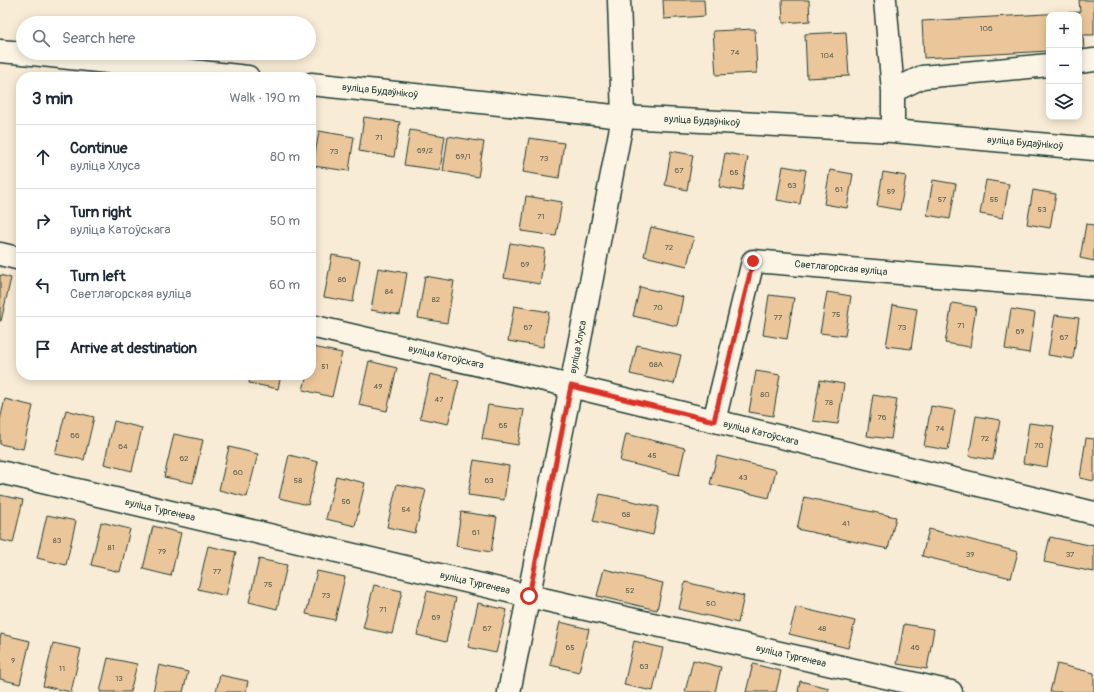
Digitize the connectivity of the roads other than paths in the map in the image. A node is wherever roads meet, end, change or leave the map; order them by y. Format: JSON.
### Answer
{"nodes":[{"id":1,"x":619,"y":0,"type":"edge"},
{"id":2,"x":885,"y":0,"type":"edge"},
{"id":3,"x":0,"y":50,"type":"edge"},
{"id":4,"x":16,"y":52,"type":"edge"},
{"id":5,"x":89,"y":60,"type":"edge"},
{"id":6,"x":1094,"y":60,"type":"edge"},
{"id":7,"x":1082,"y":62,"type":"edge"},
{"id":8,"x":1046,"y":65,"type":"edge"},
{"id":9,"x":201,"y":72,"type":"edge"},
{"id":10,"x":316,"y":85,"type":"edge"},
{"id":11,"x":893,"y":91,"type":"junction"},
{"id":12,"x":623,"y":117,"type":"junction"},
{"id":13,"x":893,"y":131,"type":"junction"},
{"id":14,"x":1094,"y":149,"type":"edge"},
{"id":15,"x":0,"y":254,"type":"edge"},
{"id":16,"x":16,"y":258,"type":"edge"},
{"id":17,"x":1094,"y":289,"type":"edge"},
{"id":18,"x":316,"y":327,"type":"edge"},
{"id":19,"x":571,"y":386,"type":"junction"},
{"id":20,"x":714,"y":421,"type":"junction"},
{"id":21,"x":0,"y":472,"type":"edge"},
{"id":22,"x":1094,"y":513,"type":"edge"},
{"id":23,"x":529,"y":596,"type":"junction"},
{"id":24,"x":509,"y":692,"type":"edge"},
{"id":25,"x":951,"y":692,"type":"edge"}],
"edges":[{"from":1,"to":12,"type":"street","name":"вуліца Хлуса"},
{"from":2,"to":11,"type":"street"},
{"from":3,"to":4,"type":"street"},
{"from":5,"to":9,"type":"street"},
{"from":6,"to":7,"type":"street"},
{"from":8,"to":11,"type":"street"},
{"from":10,"to":12,"type":"street","name":"вуліца Будаўнікоў"},
{"from":11,"to":13,"type":"street"},
{"from":12,"to":13,"type":"street","name":"вуліца Будаўнікоў"},
{"from":12,"to":19,"type":"street","name":"вуліца Хлуса"},
{"from":13,"to":14,"type":"street","name":"вуліца Будаўнікоў"},
{"from":15,"to":16,"type":"street"},
{"from":17,"to":20,"type":"street","name":"Светлагорская вуліца"},
{"from":18,"to":19,"type":"street","name":"вуліца Катоўскага"},
{"from":19,"to":20,"type":"street","name":"вуліца Катоўскага"},
{"from":19,"to":23,"type":"street","name":"вуліца Хлуса"},
{"from":20,"to":22,"type":"street","name":"вуліца Катоўскага"},
{"from":21,"to":23,"type":"street","name":"вуліца Тургенева"},
{"from":23,"to":24,"type":"street","name":"вуліца Хлуса"},
{"from":23,"to":25,"type":"street","name":"вуліца Тургенева"}]}
